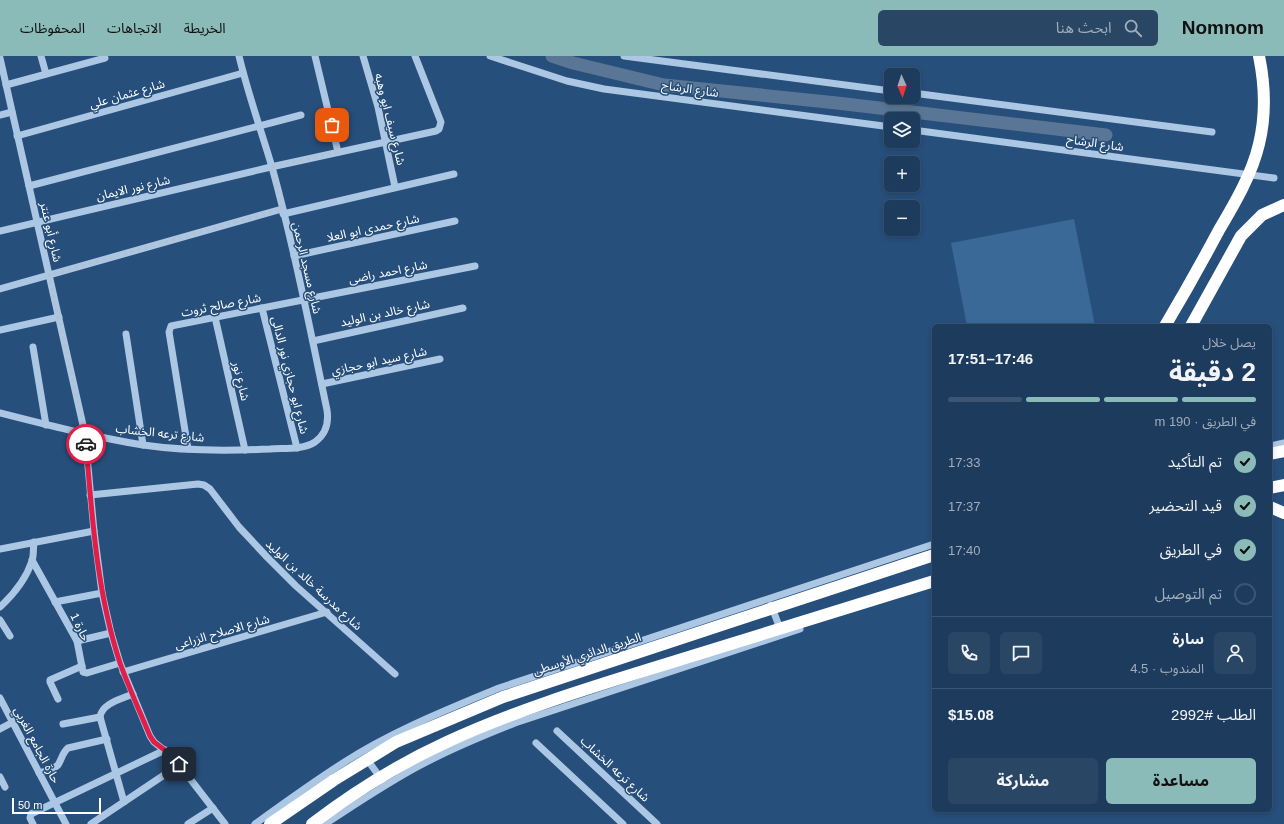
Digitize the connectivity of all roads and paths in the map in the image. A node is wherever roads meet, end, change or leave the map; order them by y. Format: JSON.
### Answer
{"nodes":[{"id":1,"x":41,"y":56,"type":"edge"},
{"id":2,"x":239,"y":56,"type":"edge"},
{"id":3,"x":315,"y":56,"type":"edge"},
{"id":4,"x":363,"y":56,"type":"edge"},
{"id":5,"x":415,"y":56,"type":"edge"},
{"id":6,"x":490,"y":56,"type":"edge"},
{"id":7,"x":624,"y":56,"type":"edge"},
{"id":8,"x":1259,"y":56,"type":"edge"},
{"id":9,"x":0,"y":58,"type":"edge"},
{"id":10,"x":105,"y":58,"type":"dead end"},
{"id":11,"x":89,"y":59,"type":"edge"},
{"id":12,"x":243,"y":72,"type":"junction"},
{"id":13,"x":46,"y":74,"type":"junction"},
{"id":14,"x":6,"y":85,"type":"junction"},
{"id":15,"x":884,"y":90,"type":"edge"},
{"id":16,"x":920,"y":94,"type":"edge"},
{"id":17,"x":12,"y":112,"type":"junction"},
{"id":18,"x":0,"y":115,"type":"edge"},
{"id":19,"x":301,"y":115,"type":"dead end"},
{"id":20,"x":259,"y":126,"type":"junction"},
{"id":21,"x":884,"y":126,"type":"edge"},
{"id":22,"x":920,"y":131,"type":"edge"},
{"id":23,"x":1212,"y":132,"type":"dead end"},
{"id":24,"x":18,"y":136,"type":"junction"},
{"id":25,"x":385,"y":142,"type":"junction"},
{"id":26,"x":338,"y":152,"type":"junction"},
{"id":27,"x":271,"y":167,"type":"junction"},
{"id":28,"x":454,"y":174,"type":"dead end"},
{"id":29,"x":1274,"y":178,"type":"dead end"},
{"id":30,"x":29,"y":186,"type":"junction"},
{"id":31,"x":395,"y":187,"type":"junction"},
{"id":32,"x":1284,"y":205,"type":"edge"},
{"id":33,"x":283,"y":211,"type":"junction"},
{"id":34,"x":455,"y":221,"type":"dead end"},
{"id":35,"x":37,"y":222,"type":"junction"},
{"id":36,"x":0,"y":231,"type":"edge"},
{"id":37,"x":294,"y":256,"type":"junction"},
{"id":38,"x":475,"y":266,"type":"dead end"},
{"id":39,"x":49,"y":275,"type":"junction"},
{"id":40,"x":0,"y":289,"type":"edge"},
{"id":41,"x":304,"y":300,"type":"junction"},
{"id":42,"x":262,"y":308,"type":"junction"},
{"id":43,"x":463,"y":308,"type":"dead end"},
{"id":44,"x":59,"y":317,"type":"junction"},
{"id":45,"x":215,"y":317,"type":"junction"},
{"id":46,"x":1167,"y":324,"type":"edge"},
{"id":47,"x":1192,"y":324,"type":"edge"},
{"id":48,"x":0,"y":330,"type":"edge"},
{"id":49,"x":126,"y":334,"type":"dead end"},
{"id":50,"x":312,"y":341,"type":"junction"},
{"id":51,"x":33,"y":347,"type":"dead end"},
{"id":52,"x":440,"y":359,"type":"dead end"},
{"id":53,"x":322,"y":384,"type":"junction"},
{"id":54,"x":0,"y":413,"type":"edge"},
{"id":55,"x":46,"y":425,"type":"junction"},
{"id":56,"x":85,"y":434,"type":"junction"},
{"id":57,"x":1284,"y":443,"type":"edge"},
{"id":58,"x":144,"y":445,"type":"junction"},
{"id":59,"x":297,"y":448,"type":"junction"},
{"id":60,"x":188,"y":449,"type":"junction"},
{"id":61,"x":245,"y":450,"type":"junction"},
{"id":62,"x":1272,"y":451,"type":"edge"},
{"id":63,"x":1284,"y":451,"type":"edge"},
{"id":64,"x":1272,"y":452,"type":"edge"},
{"id":65,"x":1284,"y":485,"type":"edge"},
{"id":66,"x":1272,"y":488,"type":"edge"},
{"id":67,"x":1284,"y":490,"type":"edge"},
{"id":68,"x":1272,"y":492,"type":"edge"},
{"id":69,"x":90,"y":494,"type":"junction"},
{"id":70,"x":1272,"y":508,"type":"edge"},
{"id":71,"x":1284,"y":513,"type":"edge"},
{"id":72,"x":94,"y":531,"type":"junction"},
{"id":73,"x":34,"y":542,"type":"junction"},
{"id":74,"x":932,"y":545,"type":"edge"},
{"id":75,"x":0,"y":549,"type":"edge"},
{"id":76,"x":932,"y":556,"type":"edge"},
{"id":77,"x":32,"y":560,"type":"junction"},
{"id":78,"x":932,"y":583,"type":"edge"},
{"id":79,"x":932,"y":588,"type":"edge"},
{"id":80,"x":102,"y":593,"type":"junction"},
{"id":81,"x":769,"y":599,"type":"junction"},
{"id":82,"x":55,"y":602,"type":"junction"},
{"id":83,"x":0,"y":607,"type":"edge"},
{"id":84,"x":327,"y":612,"type":"junction"},
{"id":85,"x":0,"y":620,"type":"edge"},
{"id":86,"x":111,"y":632,"type":"junction"},
{"id":87,"x":782,"y":635,"type":"junction"},
{"id":88,"x":10,"y":636,"type":"dead end"},
{"id":89,"x":77,"y":641,"type":"junction"},
{"id":90,"x":120,"y":663,"type":"junction"},
{"id":91,"x":82,"y":666,"type":"junction"},
{"id":92,"x":123,"y":672,"type":"junction"},
{"id":93,"x":395,"y":674,"type":"dead end"},
{"id":94,"x":133,"y":694,"type":"junction"},
{"id":95,"x":0,"y":698,"type":"edge"},
{"id":96,"x":58,"y":699,"type":"dead end"},
{"id":97,"x":100,"y":717,"type":"junction"},
{"id":98,"x":13,"y":722,"type":"junction"},
{"id":99,"x":63,"y":724,"type":"dead end"},
{"id":100,"x":0,"y":729,"type":"edge"},
{"id":101,"x":557,"y":731,"type":"dead end"},
{"id":102,"x":106,"y":739,"type":"junction"},
{"id":103,"x":536,"y":743,"type":"dead end"},
{"id":104,"x":165,"y":750,"type":"junction"},
{"id":105,"x":362,"y":752,"type":"junction"},
{"id":106,"x":179,"y":764,"type":"junction"},
{"id":107,"x":39,"y":773,"type":"junction"},
{"id":108,"x":116,"y":774,"type":"junction"},
{"id":109,"x":0,"y":777,"type":"edge"},
{"id":110,"x":386,"y":785,"type":"junction"},
{"id":111,"x":5,"y":787,"type":"dead end"},
{"id":112,"x":55,"y":802,"type":"junction"},
{"id":113,"x":124,"y":802,"type":"junction"},
{"id":114,"x":212,"y":808,"type":"junction"},
{"id":115,"x":33,"y":824,"type":"edge"},
{"id":116,"x":66,"y":824,"type":"edge"},
{"id":117,"x":91,"y":824,"type":"edge"},
{"id":118,"x":188,"y":824,"type":"edge"},
{"id":119,"x":225,"y":824,"type":"edge"},
{"id":120,"x":256,"y":824,"type":"edge"},
{"id":121,"x":270,"y":824,"type":"edge"},
{"id":122,"x":312,"y":824,"type":"edge"},
{"id":123,"x":325,"y":824,"type":"edge"},
{"id":124,"x":623,"y":824,"type":"edge"},
{"id":125,"x":657,"y":824,"type":"edge"}],
"edges":[{"from":1,"to":13,"type":"street"},
{"from":2,"to":12,"type":"street","name":"شارع مسجد الرحمن"},
{"from":3,"to":26,"type":"street"},
{"from":4,"to":25,"type":"street","name":"شارع سيف ابو وهبه"},
{"from":5,"to":25,"type":"street","name":"شارع نور الايمان"},
{"from":6,"to":21,"type":"street","name":"شارع الرشاح"},
{"from":7,"to":15,"type":"street","name":"شارع الرشاح"},
{"from":8,"to":46,"type":"highway","bridge":true},
{"from":9,"to":14,"type":"street","name":"شارع أبو عنتر"},
{"from":10,"to":11,"type":"street"},
{"from":11,"to":13,"type":"street"},
{"from":12,"to":20,"type":"street","name":"شارع مسجد الرحمن"},
{"from":12,"to":24,"type":"street","name":"شارع عثمان علي"},
{"from":13,"to":14,"type":"street"},
{"from":14,"to":17,"type":"street","name":"شارع أبو عنتر"},
{"from":16,"to":23,"type":"street"},
{"from":17,"to":18,"type":"street"},
{"from":17,"to":24,"type":"street","name":"شارع أبو عنتر"},
{"from":19,"to":20,"type":"street"},
{"from":20,"to":27,"type":"street","name":"شارع مسجد الرحمن"},
{"from":20,"to":30,"type":"street"},
{"from":22,"to":29,"type":"street","name":"شارع الرشاح"},
{"from":24,"to":30,"type":"street","name":"شارع أبو عنتر"},
{"from":25,"to":26,"type":"street","name":"شارع نور الايمان"},
{"from":25,"to":31,"type":"street","name":"شارع سيف ابو وهبه"},
{"from":26,"to":27,"type":"street","name":"شارع نور الايمان"},
{"from":27,"to":33,"type":"street","name":"شارع مسجد الرحمن"},
{"from":27,"to":35,"type":"street","name":"شارع نور الايمان"},
{"from":28,"to":31,"type":"street"},
{"from":30,"to":35,"type":"street","name":"شارع أبو عنتر"},
{"from":31,"to":33,"type":"street"},
{"from":32,"to":47,"type":"highway"},
{"from":33,"to":37,"type":"street","name":"شارع مسجد الرحمن"},
{"from":33,"to":39,"type":"street"},
{"from":34,"to":37,"type":"street","name":"شارع حمدى ابو العلا"},
{"from":35,"to":36,"type":"street","name":"شارع نور الايمان"},
{"from":35,"to":39,"type":"street","name":"شارع أبو عنتر"},
{"from":37,"to":41,"type":"street","name":"شارع مسجد الرحمن"},
{"from":38,"to":41,"type":"street","name":"شارع احمد راضى"},
{"from":39,"to":40,"type":"street"},
{"from":39,"to":44,"type":"street","name":"شارع أبو عنتر"},
{"from":41,"to":42,"type":"street","name":"شارع صالح ثروت"},
{"from":41,"to":50,"type":"street","name":"شارع مسجد الرحمن"},
{"from":42,"to":45,"type":"street","name":"شارع صالح ثروت"},
{"from":42,"to":59,"type":"street","name":"شارع ابو حجازي نور الدالى"},
{"from":43,"to":50,"type":"street","name":"شارع خالد بن الوليد"},
{"from":44,"to":48,"type":"street"},
{"from":44,"to":56,"type":"street","name":"شارع أبو عنتر"},
{"from":45,"to":60,"type":"street","name":"شارع صالح ثروت"},
{"from":45,"to":61,"type":"street","name":"شارع نور"},
{"from":49,"to":58,"type":"street"},
{"from":50,"to":53,"type":"street","name":"شارع مسجد الرحمن"},
{"from":51,"to":55,"type":"street"},
{"from":52,"to":53,"type":"street","name":"شارع سيد ابو حجازي"},
{"from":53,"to":59,"type":"street","name":"شارع مسجد الرحمن"},
{"from":54,"to":55,"type":"street","name":"شارع ترعه الخشاب"},
{"from":55,"to":56,"type":"street","name":"شارع ترعه الخشاب"},
{"from":56,"to":58,"type":"street","name":"شارع ترعه الخشاب"},
{"from":56,"to":69,"type":"street","name":"شارع أبو عنتر"},
{"from":57,"to":62,"type":"street"},
{"from":58,"to":60,"type":"street","name":"شارع ترعه الخشاب"},
{"from":59,"to":61,"type":"street","name":"شارع ترعه الخشاب"},
{"from":60,"to":61,"type":"street","name":"شارع ترعه الخشاب"},
{"from":63,"to":64,"type":"highway"},
{"from":65,"to":66,"type":"highway"},
{"from":67,"to":68,"type":"street"},
{"from":69,"to":72,"type":"street","name":"شارع أبو عنتر"},
{"from":69,"to":84,"type":"street","name":"شارع مدرسة خالد بن الوليد"},
{"from":70,"to":71,"type":"highway"},
{"from":72,"to":73,"type":"street"},
{"from":72,"to":80,"type":"street","name":"شارع أبو عنتر"},
{"from":73,"to":75,"type":"street"},
{"from":73,"to":77,"type":"street"},
{"from":74,"to":81,"type":"street"},
{"from":76,"to":121,"type":"highway","name":"الطريق الدائري الأوسطى","bridge":true},
{"from":77,"to":82,"type":"street","name":"حارة 1"},
{"from":77,"to":83,"type":"street"},
{"from":78,"to":122,"type":"highway","bridge":true},
{"from":79,"to":87,"type":"street"},
{"from":80,"to":82,"type":"street"},
{"from":80,"to":86,"type":"street","name":"شارع أبو عنتر"},
{"from":81,"to":87,"type":"street"},
{"from":81,"to":105,"type":"street"},
{"from":82,"to":89,"type":"street","name":"حارة 1"},
{"from":84,"to":92,"type":"street","name":"شارع الاصلاح الزراعى"},
{"from":84,"to":93,"type":"street","name":"شارع مدرسة خالد بن الوليد"},
{"from":85,"to":88,"type":"street"},
{"from":86,"to":89,"type":"street"},
{"from":86,"to":90,"type":"street","name":"شارع أبو عنتر"},
{"from":87,"to":110,"type":"street"},
{"from":89,"to":91,"type":"street","name":"حارة 1"},
{"from":90,"to":91,"type":"street"},
{"from":90,"to":92,"type":"street","name":"شارع أبو عنتر"},
{"from":91,"to":96,"type":"street"},
{"from":92,"to":94,"type":"street","name":"شارع أبو عنتر"},
{"from":94,"to":97,"type":"street"},
{"from":94,"to":104,"type":"street","name":"شارع أبو عنتر"},
{"from":95,"to":98,"type":"street","name":"حارة الجامع الغربي"},
{"from":97,"to":99,"type":"street"},
{"from":97,"to":102,"type":"street"},
{"from":98,"to":100,"type":"street"},
{"from":98,"to":107,"type":"street","name":"حارة الجامع الغربي"},
{"from":101,"to":125,"type":"street","name":"شارع ترعه الخشاب"},
{"from":102,"to":107,"type":"street"},
{"from":102,"to":108,"type":"street"},
{"from":103,"to":124,"type":"street"},
{"from":104,"to":106,"type":"street","name":"شارع أبو عنتر"},
{"from":104,"to":108,"type":"street"},
{"from":105,"to":110,"type":"street"},
{"from":105,"to":120,"type":"street"},
{"from":106,"to":113,"type":"street"},
{"from":106,"to":114,"type":"street","name":"شارع أبو عنتر"},
{"from":107,"to":112,"type":"street","name":"حارة الجامع الغربي"},
{"from":108,"to":112,"type":"street"},
{"from":108,"to":113,"type":"street"},
{"from":109,"to":111,"type":"street"},
{"from":110,"to":123,"type":"street"},
{"from":112,"to":115,"type":"street"},
{"from":112,"to":116,"type":"street","name":"حارة الجامع الغربي"},
{"from":113,"to":117,"type":"street"},
{"from":114,"to":118,"type":"street"},
{"from":114,"to":119,"type":"street","name":"شارع أبو عنتر"}]}
